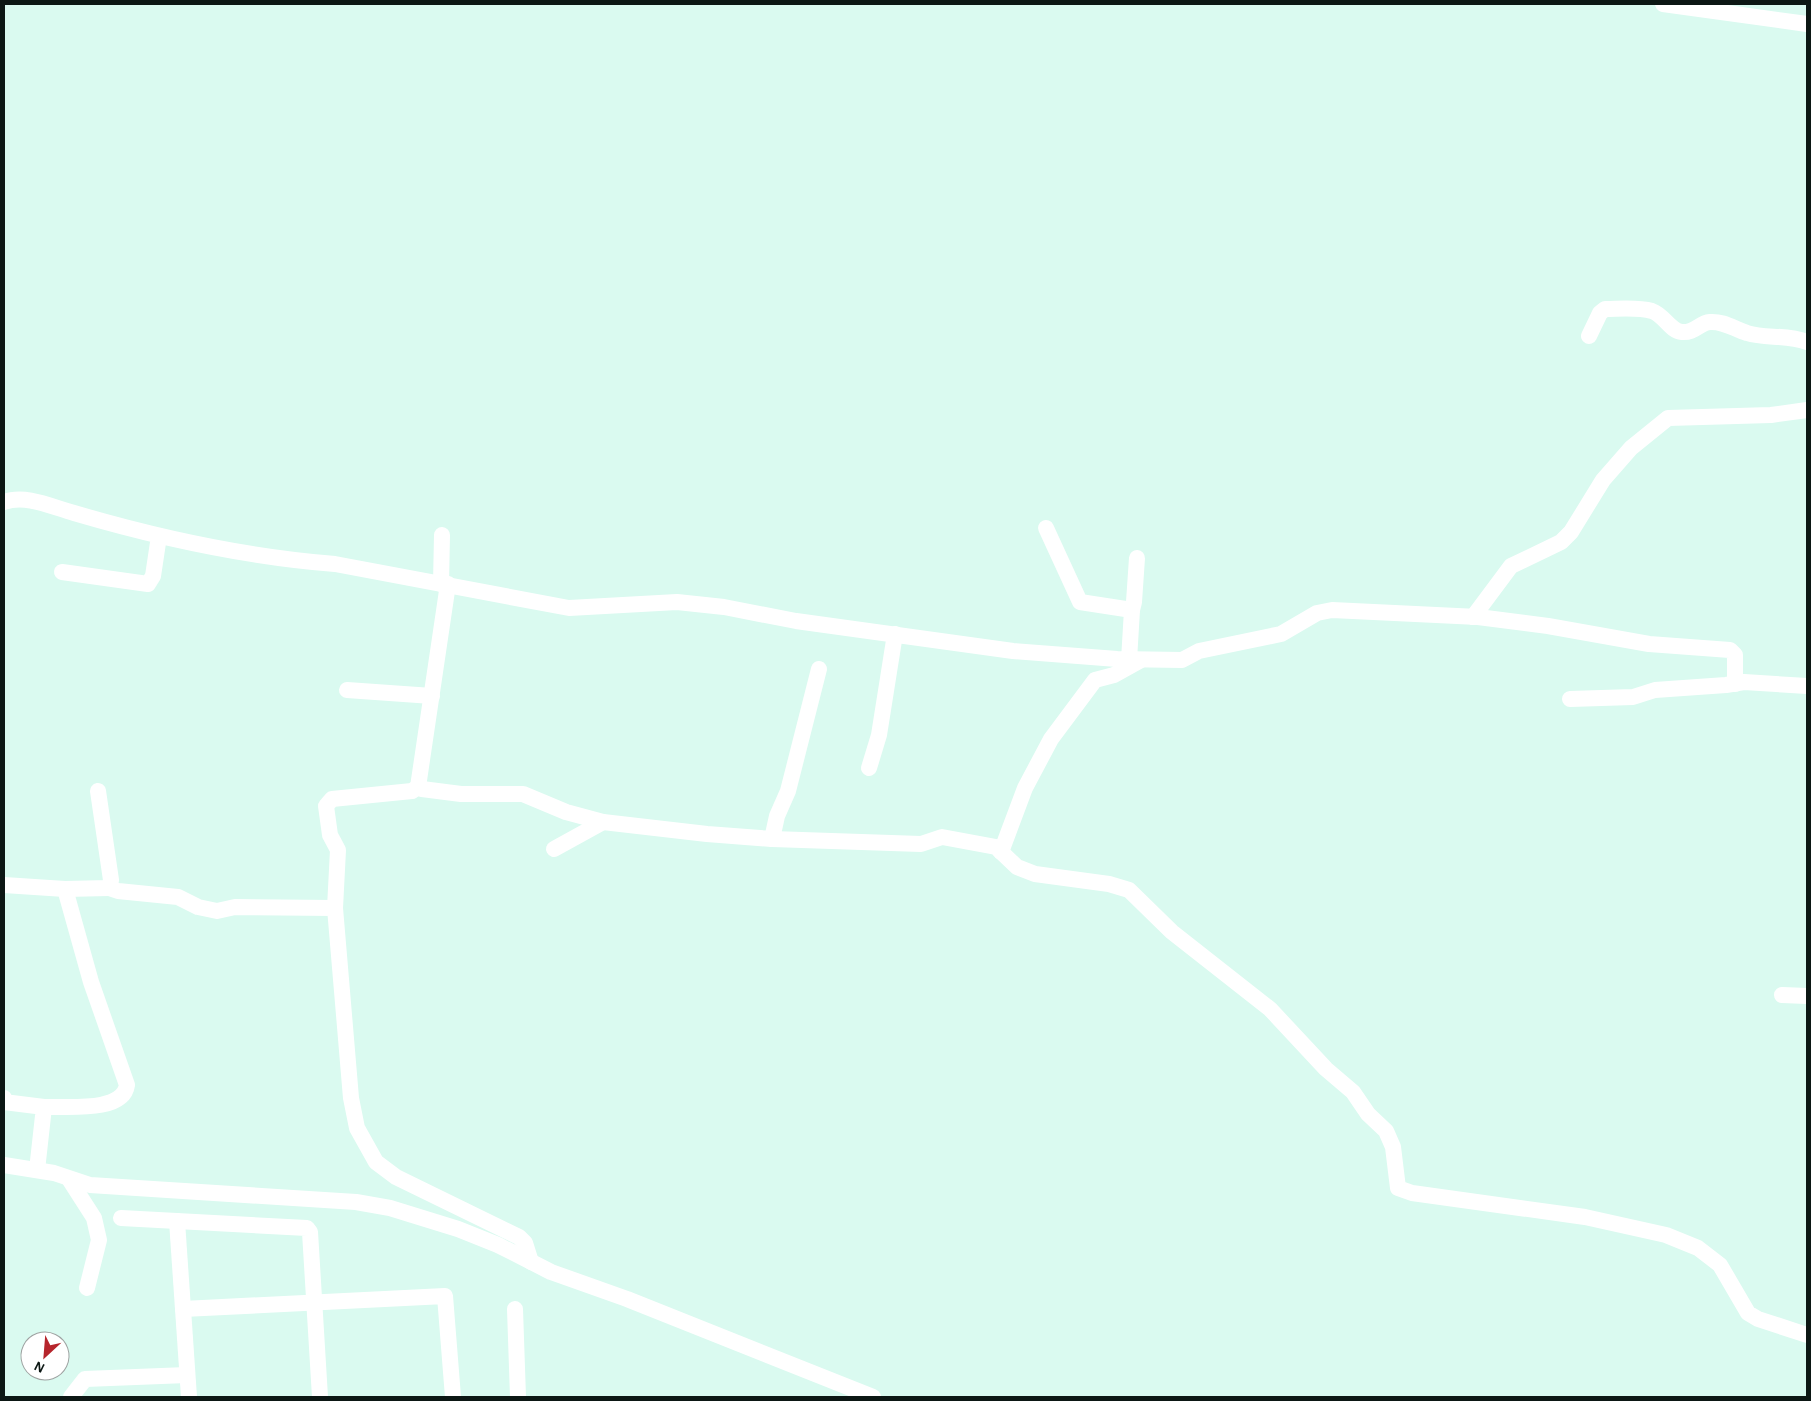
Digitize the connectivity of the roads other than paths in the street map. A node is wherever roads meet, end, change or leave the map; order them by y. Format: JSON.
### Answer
{"nodes":[{"id":1,"x":1663,"y":4,"type":"edge"},
{"id":2,"x":1807,"y":24,"type":"edge"},
{"id":3,"x":1589,"y":336,"type":"dead end"},
{"id":4,"x":1807,"y":342,"type":"edge"},
{"id":5,"x":1807,"y":410,"type":"edge"},
{"id":6,"x":4,"y":502,"type":"edge"},
{"id":7,"x":1046,"y":528,"type":"dead end"},
{"id":8,"x":442,"y":534,"type":"dead end"},
{"id":9,"x":159,"y":536,"type":"junction"},
{"id":10,"x":1137,"y":558,"type":"dead end"},
{"id":11,"x":62,"y":572,"type":"dead end"},
{"id":12,"x":444,"y":584,"type":"junction"},
{"id":13,"x":1132,"y":610,"type":"junction"},
{"id":14,"x":1472,"y":617,"type":"junction"},
{"id":15,"x":895,"y":634,"type":"junction"},
{"id":16,"x":1135,"y":660,"type":"junction"},
{"id":17,"x":819,"y":669,"type":"dead end"},
{"id":18,"x":1735,"y":684,"type":"junction"},
{"id":19,"x":1807,"y":686,"type":"edge"},
{"id":20,"x":348,"y":690,"type":"dead end"},
{"id":21,"x":432,"y":696,"type":"junction"},
{"id":22,"x":1570,"y":699,"type":"dead end"},
{"id":23,"x":869,"y":768,"type":"dead end"},
{"id":24,"x":418,"y":787,"type":"junction"},
{"id":25,"x":98,"y":791,"type":"dead end"},
{"id":26,"x":603,"y":822,"type":"junction"},
{"id":27,"x":772,"y":839,"type":"junction"},
{"id":28,"x":554,"y":849,"type":"dead end"},
{"id":29,"x":1002,"y":852,"type":"junction"},
{"id":30,"x":4,"y":885,"type":"edge"},
{"id":31,"x":109,"y":888,"type":"junction"},
{"id":32,"x":65,"y":889,"type":"junction"},
{"id":33,"x":335,"y":908,"type":"junction"},
{"id":34,"x":1782,"y":996,"type":"dead end"},
{"id":35,"x":1807,"y":996,"type":"edge"},
{"id":36,"x":4,"y":1101,"type":"edge"},
{"id":37,"x":44,"y":1107,"type":"junction"},
{"id":38,"x":4,"y":1165,"type":"edge"},
{"id":39,"x":37,"y":1170,"type":"junction"},
{"id":40,"x":69,"y":1179,"type":"junction"},
{"id":41,"x":121,"y":1218,"type":"dead end"},
{"id":42,"x":177,"y":1221,"type":"junction"},
{"id":43,"x":531,"y":1262,"type":"junction"},
{"id":44,"x":87,"y":1288,"type":"dead end"},
{"id":45,"x":314,"y":1303,"type":"junction"},
{"id":46,"x":183,"y":1309,"type":"junction"},
{"id":47,"x":514,"y":1309,"type":"dead end"},
{"id":48,"x":1807,"y":1335,"type":"edge"},
{"id":49,"x":187,"y":1375,"type":"junction"},
{"id":50,"x":71,"y":1397,"type":"edge"},
{"id":51,"x":189,"y":1397,"type":"edge"},
{"id":52,"x":320,"y":1397,"type":"edge"},
{"id":53,"x":453,"y":1397,"type":"edge"},
{"id":54,"x":518,"y":1397,"type":"edge"},
{"id":55,"x":873,"y":1397,"type":"edge"}],
"edges":[{"from":1,"to":2,"type":"street"},
{"from":3,"to":4,"type":"street"},
{"from":5,"to":14,"type":"street"},
{"from":6,"to":9,"type":"street"},
{"from":7,"to":13,"type":"street"},
{"from":8,"to":12,"type":"street"},
{"from":9,"to":11,"type":"street"},
{"from":9,"to":12,"type":"street"},
{"from":10,"to":13,"type":"street"},
{"from":12,"to":15,"type":"street"},
{"from":12,"to":21,"type":"street"},
{"from":13,"to":16,"type":"street"},
{"from":14,"to":16,"type":"street"},
{"from":14,"to":18,"type":"street"},
{"from":15,"to":16,"type":"street"},
{"from":15,"to":23,"type":"street"},
{"from":16,"to":29,"type":"street"},
{"from":17,"to":27,"type":"street"},
{"from":18,"to":19,"type":"street"},
{"from":18,"to":22,"type":"street"},
{"from":20,"to":21,"type":"street"},
{"from":21,"to":24,"type":"street"},
{"from":24,"to":26,"type":"street"},
{"from":24,"to":33,"type":"street"},
{"from":25,"to":31,"type":"street"},
{"from":26,"to":27,"type":"street"},
{"from":26,"to":28,"type":"street"},
{"from":27,"to":29,"type":"street"},
{"from":29,"to":48,"type":"street"},
{"from":30,"to":32,"type":"street"},
{"from":31,"to":32,"type":"street"},
{"from":31,"to":33,"type":"street"},
{"from":32,"to":37,"type":"street"},
{"from":33,"to":43,"type":"street"},
{"from":34,"to":35,"type":"street"},
{"from":36,"to":37,"type":"street"},
{"from":37,"to":39,"type":"street"},
{"from":38,"to":39,"type":"street"},
{"from":39,"to":40,"type":"street"},
{"from":40,"to":43,"type":"street"},
{"from":40,"to":44,"type":"street"},
{"from":41,"to":42,"type":"street"},
{"from":42,"to":45,"type":"street"},
{"from":42,"to":46,"type":"street"},
{"from":43,"to":55,"type":"street"},
{"from":45,"to":46,"type":"street"},
{"from":45,"to":52,"type":"street"},
{"from":45,"to":53,"type":"street"},
{"from":46,"to":49,"type":"street"},
{"from":47,"to":54,"type":"street"},
{"from":49,"to":50,"type":"street"},
{"from":49,"to":51,"type":"street"}]}
